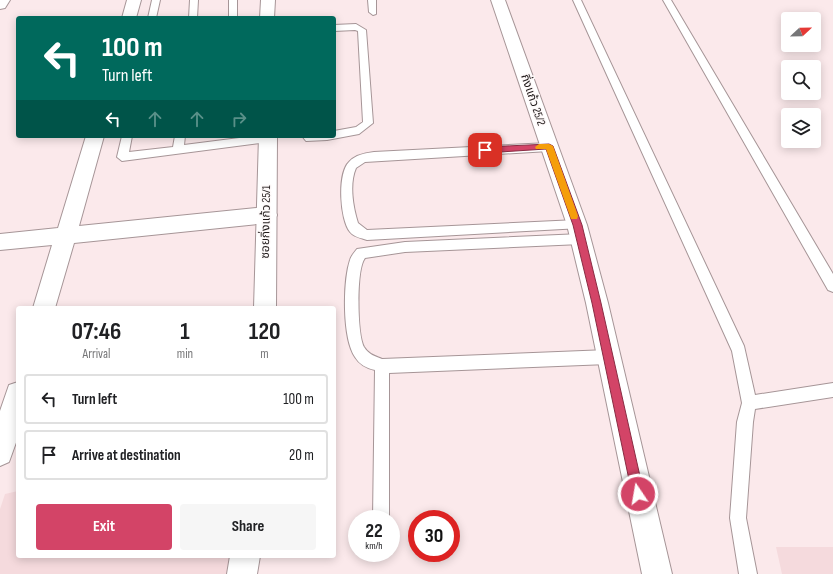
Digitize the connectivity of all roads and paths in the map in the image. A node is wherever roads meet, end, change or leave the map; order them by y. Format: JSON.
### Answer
{"nodes":[{"id":1,"x":3,"y":0,"type":"edge"},
{"id":2,"x":134,"y":0,"type":"edge"},
{"id":3,"x":156,"y":0,"type":"edge"},
{"id":4,"x":194,"y":0,"type":"edge"},
{"id":5,"x":233,"y":0,"type":"edge"},
{"id":6,"x":268,"y":0,"type":"edge"},
{"id":7,"x":372,"y":0,"type":"edge"},
{"id":8,"x":498,"y":0,"type":"edge"},
{"id":9,"x":577,"y":0,"type":"edge"},
{"id":10,"x":667,"y":0,"type":"edge"},
{"id":11,"x":0,"y":5,"type":"edge"},
{"id":12,"x":373,"y":12,"type":"dead end"},
{"id":13,"x":130,"y":16,"type":"edge"},
{"id":14,"x":152,"y":16,"type":"edge"},
{"id":15,"x":192,"y":16,"type":"edge"},
{"id":16,"x":233,"y":16,"type":"edge"},
{"id":17,"x":267,"y":16,"type":"edge"},
{"id":18,"x":336,"y":28,"type":"edge"},
{"id":19,"x":336,"y":135,"type":"edge"},
{"id":20,"x":94,"y":138,"type":"edge"},
{"id":21,"x":127,"y":138,"type":"edge"},
{"id":22,"x":180,"y":138,"type":"edge"},
{"id":23,"x":249,"y":138,"type":"edge"},
{"id":24,"x":268,"y":138,"type":"edge"},
{"id":25,"x":230,"y":139,"type":"edge"},
{"id":26,"x":549,"y":146,"type":"junction"},
{"id":27,"x":178,"y":149,"type":"junction"},
{"id":28,"x":267,"y":215,"type":"junction"},
{"id":29,"x":579,"y":232,"type":"junction"},
{"id":30,"x":66,"y":237,"type":"junction"},
{"id":31,"x":0,"y":242,"type":"edge"},
{"id":32,"x":833,"y":286,"type":"edge"},
{"id":33,"x":45,"y":306,"type":"edge"},
{"id":34,"x":265,"y":306,"type":"edge"},
{"id":35,"x":608,"y":357,"type":"junction"},
{"id":36,"x":382,"y":366,"type":"junction"},
{"id":37,"x":833,"y":390,"type":"edge"},
{"id":38,"x":16,"y":401,"type":"edge"},
{"id":39,"x":749,"y":402,"type":"junction"},
{"id":40,"x":0,"y":453,"type":"edge"},
{"id":41,"x":381,"y":510,"type":"edge"},
{"id":42,"x":245,"y":558,"type":"edge"},
{"id":43,"x":242,"y":574,"type":"edge"},
{"id":44,"x":657,"y":574,"type":"edge"},
{"id":45,"x":748,"y":574,"type":"edge"}],
"edges":[{"from":1,"to":11,"type":"street"},
{"from":2,"to":13,"type":"street"},
{"from":3,"to":14,"type":"lane"},
{"from":4,"to":15,"type":"lane"},
{"from":5,"to":16,"type":"lane"},
{"from":6,"to":17,"type":"street"},
{"from":7,"to":12,"type":"lane"},
{"from":8,"to":26,"type":"street","name":"กิ่งแก้ว 25/2"},
{"from":9,"to":39,"type":"lane"},
{"from":10,"to":32,"type":"lane"},
{"from":18,"to":19,"type":"lane"},
{"from":20,"to":30,"type":"street"},
{"from":21,"to":27,"type":"lane"},
{"from":22,"to":27,"type":"lane"},
{"from":23,"to":25,"type":"lane"},
{"from":24,"to":28,"type":"street","name":"ซอยกิ่งแก้ว 25/1"},
{"from":25,"to":27,"type":"lane"},
{"from":26,"to":29,"type":"street","name":"กิ่งแก้ว 25/2"},
{"from":26,"to":29,"type":"lane"},
{"from":28,"to":30,"type":"street"},
{"from":28,"to":34,"type":"street","name":"ซอยกิ่งแก้ว 25/1"},
{"from":29,"to":35,"type":"street","name":"กิ่งแก้ว 25/2"},
{"from":29,"to":36,"type":"lane"},
{"from":30,"to":31,"type":"street"},
{"from":30,"to":33,"type":"street"},
{"from":35,"to":36,"type":"lane"},
{"from":35,"to":44,"type":"street","name":"กิ่งแก้ว 25/2"},
{"from":36,"to":41,"type":"lane"},
{"from":37,"to":39,"type":"lane"},
{"from":38,"to":40,"type":"street"},
{"from":39,"to":45,"type":"lane"},
{"from":42,"to":43,"type":"street"}]}
